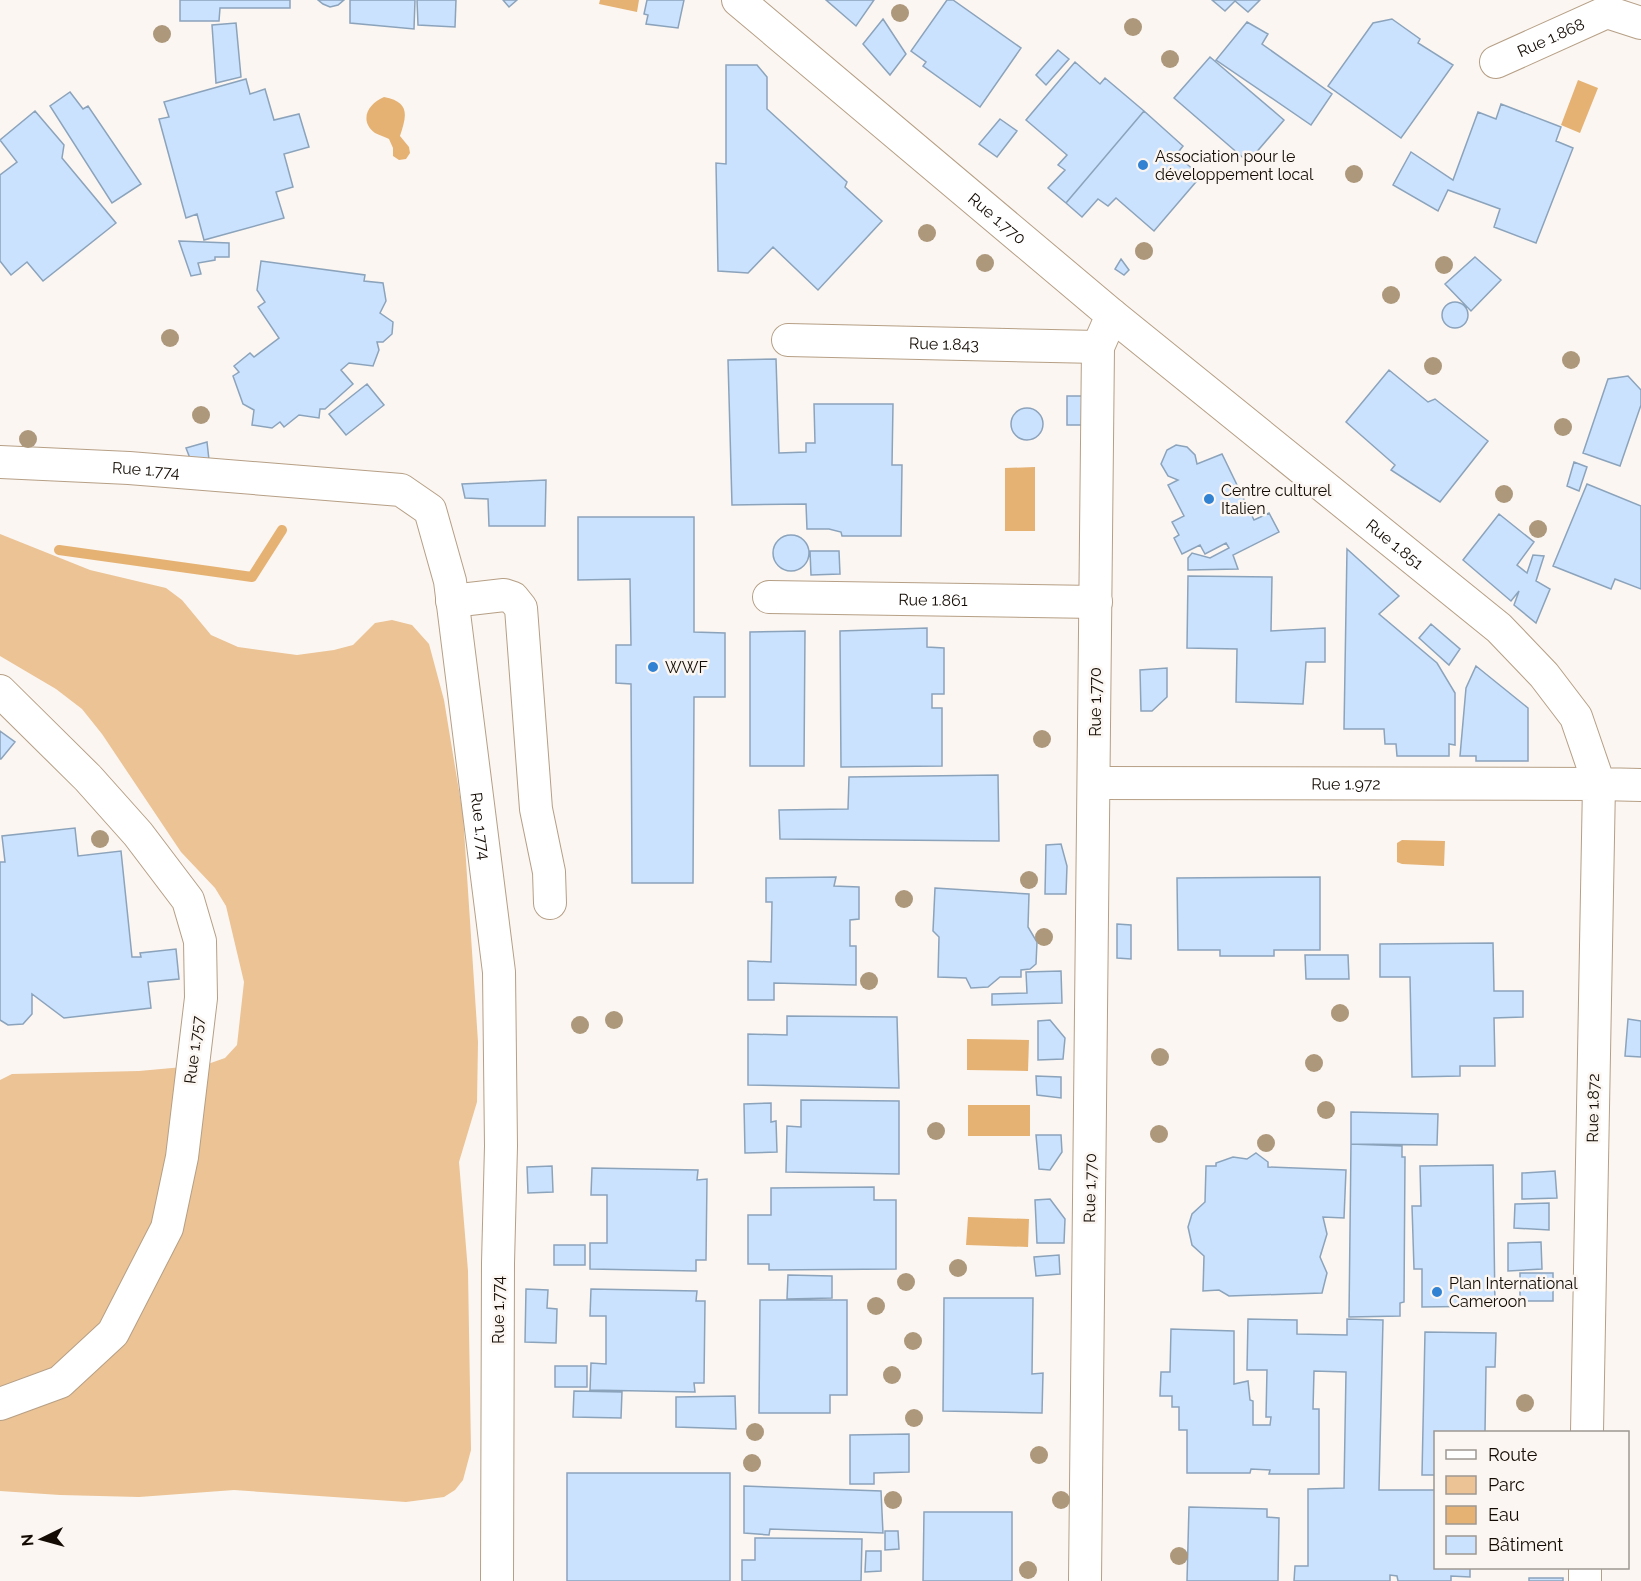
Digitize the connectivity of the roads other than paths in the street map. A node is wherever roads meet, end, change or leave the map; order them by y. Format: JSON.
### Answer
{"nodes":[{"id":1,"x":738,"y":0,"type":"edge"},
{"id":2,"x":1641,"y":23,"type":"edge"},
{"id":3,"x":1496,"y":62,"type":"dead end"},
{"id":4,"x":1112,"y":315,"type":"junction"},
{"id":5,"x":788,"y":340,"type":"dead end"},
{"id":6,"x":1098,"y":347,"type":"junction"},
{"id":7,"x":0,"y":462,"type":"edge"},
{"id":8,"x":769,"y":597,"type":"dead end"},
{"id":9,"x":452,"y":601,"type":"junction"},
{"id":10,"x":1096,"y":602,"type":"junction"},
{"id":11,"x":0,"y":691,"type":"edge"},
{"id":12,"x":1094,"y":783,"type":"junction"},
{"id":13,"x":1599,"y":784,"type":"junction"},
{"id":14,"x":1641,"y":785,"type":"edge"},
{"id":15,"x":550,"y":903,"type":"dead end"},
{"id":16,"x":0,"y":1404,"type":"edge"},
{"id":17,"x":1587,"y":1431,"type":"edge"},
{"id":18,"x":497,"y":1581,"type":"edge"},
{"id":19,"x":1085,"y":1581,"type":"edge"}],
"edges":[{"from":1,"to":4,"type":"street","name":"Rue 1.770"},
{"from":2,"to":3,"type":"street","name":"Rue 1.868"},
{"from":4,"to":6,"type":"street","name":"Rue 1.770"},
{"from":4,"to":13,"type":"street","name":"Rue 1.851"},
{"from":5,"to":6,"type":"street","name":"Rue 1.843"},
{"from":6,"to":10,"type":"street","name":"Rue 1.770"},
{"from":7,"to":9,"type":"street","name":"Rue 1.774"},
{"from":8,"to":10,"type":"street","name":"Rue 1.861"},
{"from":9,"to":15,"type":"street"},
{"from":9,"to":18,"type":"street","name":"Rue 1.774"},
{"from":10,"to":12,"type":"street","name":"Rue 1.770"},
{"from":11,"to":16,"type":"street","name":"Rue 1.757"},
{"from":12,"to":13,"type":"street","name":"Rue 1.972"},
{"from":12,"to":19,"type":"street","name":"Rue 1.770"},
{"from":13,"to":14,"type":"street"},
{"from":13,"to":17,"type":"street","name":"Rue 1.872"}]}
